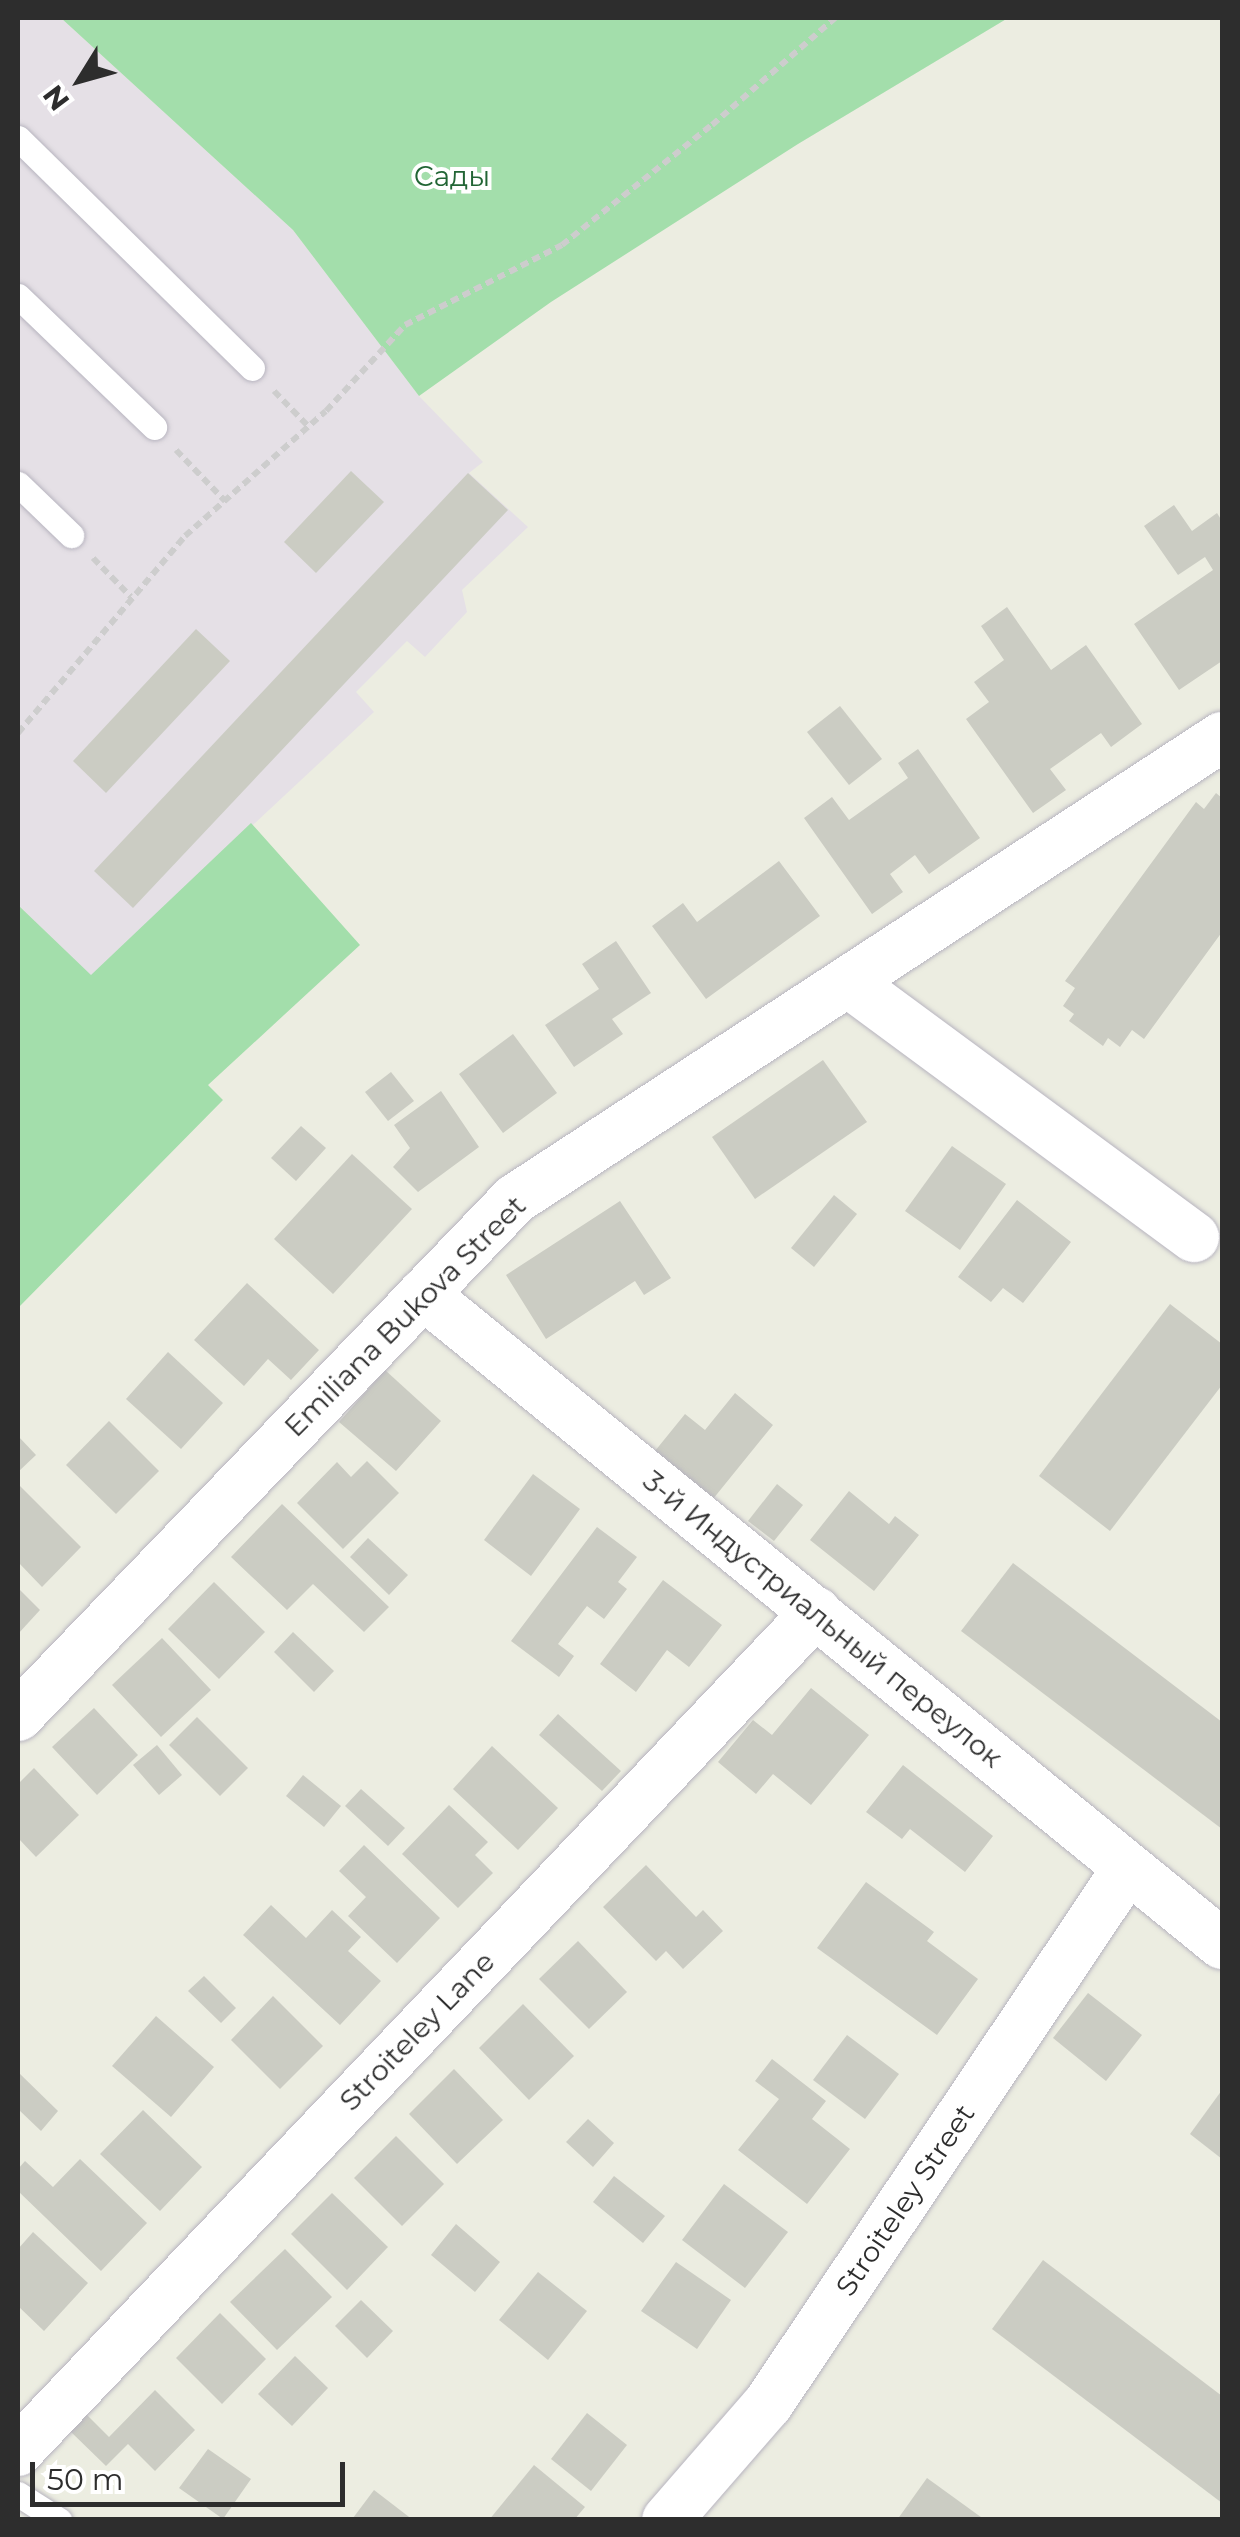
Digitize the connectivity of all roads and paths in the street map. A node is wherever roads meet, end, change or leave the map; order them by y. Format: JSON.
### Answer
{"nodes":[{"id":1,"x":835,"y":18,"type":"edge"},
{"id":2,"x":18,"y":138,"type":"edge"},
{"id":3,"x":18,"y":296,"type":"edge"},
{"id":4,"x":252,"y":368,"type":"joint"},
{"id":5,"x":154,"y":427,"type":"joint"},
{"id":6,"x":308,"y":427,"type":"junction"},
{"id":7,"x":18,"y":484,"type":"edge"},
{"id":8,"x":225,"y":501,"type":"junction"},
{"id":9,"x":71,"y":536,"type":"joint"},
{"id":10,"x":132,"y":598,"type":"junction"},
{"id":11,"x":18,"y":733,"type":"edge"},
{"id":12,"x":1222,"y":737,"type":"edge"},
{"id":13,"x":848,"y":982,"type":"junction"},
{"id":14,"x":1194,"y":1237,"type":"dead end"},
{"id":15,"x":423,"y":1294,"type":"junction"},
{"id":16,"x":816,"y":1612,"type":"junction"},
{"id":17,"x":18,"y":1716,"type":"edge"},
{"id":18,"x":1127,"y":1869,"type":"junction"},
{"id":19,"x":1222,"y":1944,"type":"edge"},
{"id":20,"x":18,"y":2451,"type":"edge"},
{"id":21,"x":18,"y":2494,"type":"edge"},
{"id":22,"x":59,"y":2520,"type":"edge"},
{"id":23,"x":667,"y":2520,"type":"edge"}],
"edges":[{"from":1,"to":6,"type":"path"},
{"from":2,"to":4,"type":"lane"},
{"from":3,"to":5,"type":"lane"},
{"from":4,"to":6,"type":"path"},
{"from":5,"to":8,"type":"path"},
{"from":6,"to":8,"type":"path"},
{"from":7,"to":9,"type":"lane"},
{"from":8,"to":10,"type":"path"},
{"from":9,"to":10,"type":"path"},
{"from":10,"to":11,"type":"path"},
{"from":12,"to":13,"type":"street","name":"Emiliana Bukova Street"},
{"from":13,"to":14,"type":"street"},
{"from":13,"to":15,"type":"street","name":"Emiliana Bukova Street"},
{"from":15,"to":16,"type":"street","name":"3-й Индустриальный переулок"},
{"from":15,"to":17,"type":"street","name":"Emiliana Bukova Street"},
{"from":16,"to":18,"type":"street","name":"3-й Индустриальный переулок"},
{"from":16,"to":20,"type":"street","name":"Stroiteley Lane"},
{"from":18,"to":19,"type":"street","name":"3-й Индустриальный переулок"},
{"from":18,"to":23,"type":"street","name":"Stroiteley Street"},
{"from":21,"to":22,"type":"lane"}]}
